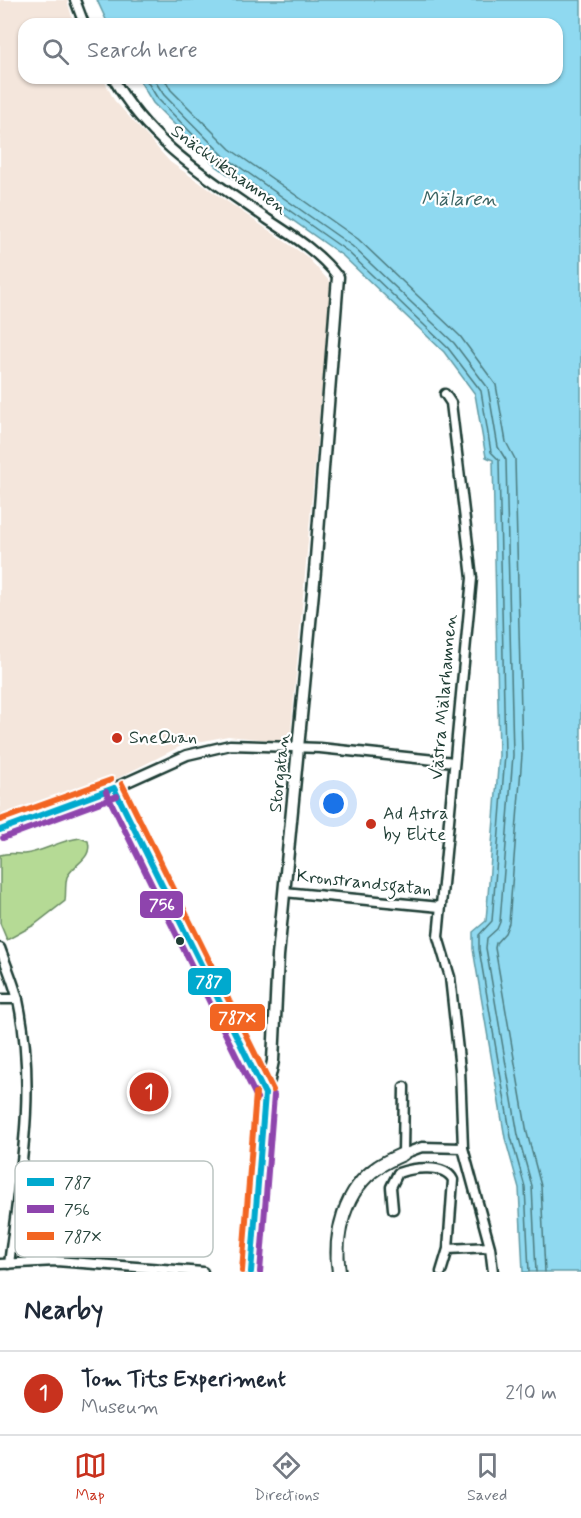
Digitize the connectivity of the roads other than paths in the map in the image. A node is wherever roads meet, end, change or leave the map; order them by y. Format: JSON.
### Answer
{"nodes":[{"id":1,"x":75,"y":0,"type":"edge"},
{"id":2,"x":82,"y":18,"type":"edge"},
{"id":3,"x":117,"y":84,"type":"edge"},
{"id":4,"x":338,"y":277,"type":"joint"},
{"id":5,"x":445,"y":394,"type":"dead end"},
{"id":6,"x":299,"y":747,"type":"junction"},
{"id":7,"x":454,"y":762,"type":"junction"},
{"id":8,"x":114,"y":788,"type":"junction"},
{"id":9,"x":0,"y":830,"type":"edge"},
{"id":10,"x":284,"y":892,"type":"junction"},
{"id":11,"x":440,"y":907,"type":"junction"},
{"id":12,"x":0,"y":948,"type":"edge"},
{"id":13,"x":0,"y":999,"type":"edge"},
{"id":14,"x":18,"y":999,"type":"junction"},
{"id":15,"x":404,"y":1087,"type":"dead end"},
{"id":16,"x":265,"y":1094,"type":"junction"},
{"id":17,"x":463,"y":1148,"type":"junction"},
{"id":18,"x":403,"y":1154,"type":"junction"},
{"id":19,"x":20,"y":1161,"type":"edge"},
{"id":20,"x":15,"y":1194,"type":"edge"},
{"id":21,"x":393,"y":1209,"type":"dead end"},
{"id":22,"x":490,"y":1247,"type":"junction"},
{"id":23,"x":448,"y":1249,"type":"junction"},
{"id":24,"x":4,"y":1264,"type":"edge"},
{"id":25,"x":203,"y":1272,"type":"edge"},
{"id":26,"x":251,"y":1272,"type":"edge"},
{"id":27,"x":339,"y":1272,"type":"edge"},
{"id":28,"x":441,"y":1272,"type":"edge"},
{"id":29,"x":493,"y":1272,"type":"edge"}],
"edges":[{"from":1,"to":2,"type":"street"},
{"from":3,"to":4,"type":"street","name":"Snäckvikshamnen"},
{"from":4,"to":6,"type":"street","name":"Storgatan"},
{"from":5,"to":7,"type":"street","name":"Västra Mälarhamnen"},
{"from":6,"to":7,"type":"street"},
{"from":6,"to":8,"type":"street"},
{"from":6,"to":10,"type":"street","name":"Storgatan"},
{"from":7,"to":11,"type":"street","name":"Västra Mälarhamnen"},
{"from":8,"to":9,"type":"street"},
{"from":8,"to":16,"type":"street"},
{"from":10,"to":11,"type":"street","name":"Kronstrandsgatan"},
{"from":10,"to":16,"type":"street","name":"Storgatan"},
{"from":11,"to":17,"type":"street","name":"Västra Mälarhamnen"},
{"from":12,"to":14,"type":"street"},
{"from":13,"to":14,"type":"street"},
{"from":14,"to":19,"type":"street"},
{"from":15,"to":18,"type":"street"},
{"from":16,"to":26,"type":"street","name":"Storgatan"},
{"from":17,"to":18,"type":"street"},
{"from":17,"to":22,"type":"street","name":"Västra Mälarhamnen"},
{"from":18,"to":27,"type":"main road"},
{"from":20,"to":24,"type":"street"},
{"from":21,"to":23,"type":"street"},
{"from":22,"to":23,"type":"street"},
{"from":22,"to":29,"type":"street","name":"Västra Mälarhamnen"},
{"from":23,"to":28,"type":"street"},
{"from":24,"to":25,"type":"street"}]}
